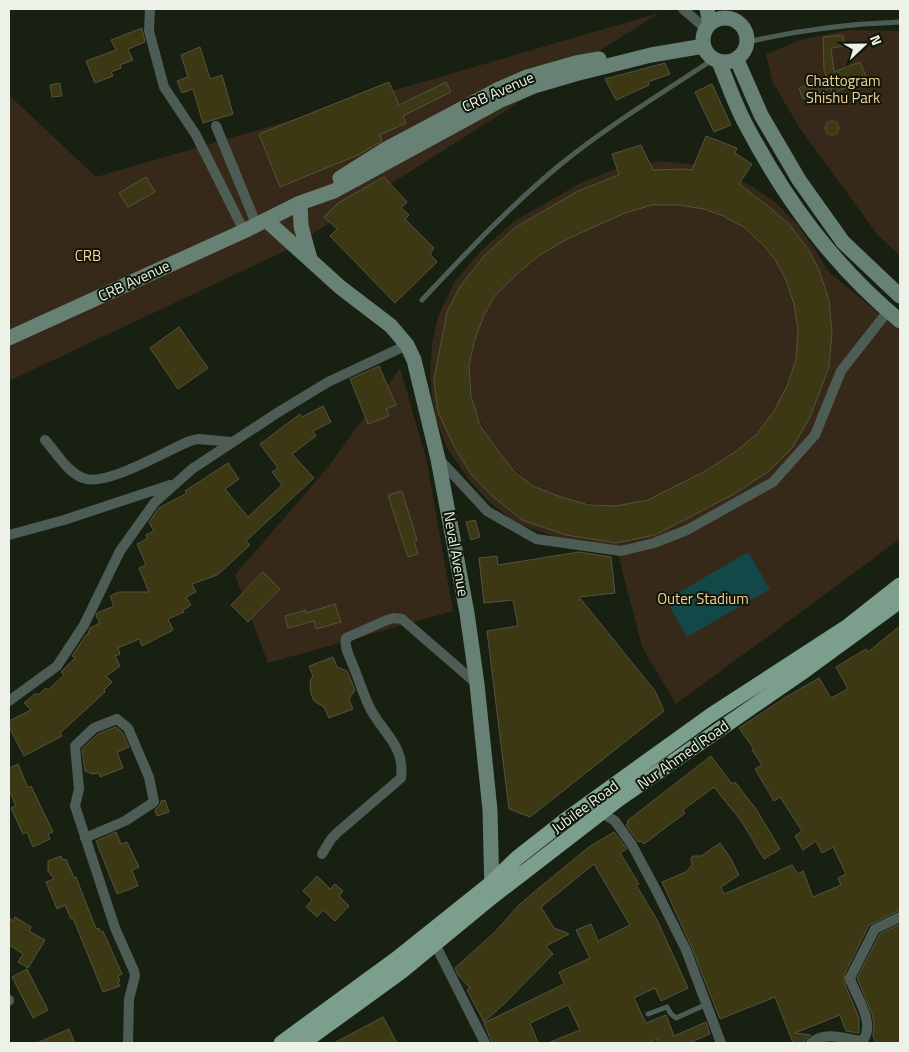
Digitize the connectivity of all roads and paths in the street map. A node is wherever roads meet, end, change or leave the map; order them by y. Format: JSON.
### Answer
{"nodes":[{"id":1,"x":150,"y":9,"type":"edge"},
{"id":2,"x":683,"y":9,"type":"edge"},
{"id":3,"x":707,"y":9,"type":"edge"},
{"id":4,"x":725,"y":13,"type":"edge"},
{"id":5,"x":900,"y":22,"type":"edge"},
{"id":6,"x":748,"y":42,"type":"junction"},
{"id":7,"x":709,"y":43,"type":"junction"},
{"id":8,"x":737,"y":60,"type":"junction"},
{"id":9,"x":216,"y":126,"type":"dead end"},
{"id":10,"x":307,"y":201,"type":"junction"},
{"id":11,"x":261,"y":220,"type":"junction"},
{"id":12,"x":244,"y":231,"type":"junction"},
{"id":13,"x":310,"y":259,"type":"junction"},
{"id":14,"x":900,"y":296,"type":"edge"},
{"id":15,"x":422,"y":300,"type":"dead end"},
{"id":16,"x":894,"y":316,"type":"edge"},
{"id":17,"x":9,"y":338,"type":"edge"},
{"id":18,"x":407,"y":345,"type":"junction"},
{"id":19,"x":46,"y":440,"type":"dead end"},
{"id":20,"x":232,"y":442,"type":"junction"},
{"id":21,"x":438,"y":459,"type":"junction"},
{"id":22,"x":176,"y":483,"type":"junction"},
{"id":23,"x":9,"y":535,"type":"edge"},
{"id":24,"x":900,"y":585,"type":"edge"},
{"id":25,"x":900,"y":601,"type":"edge"},
{"id":26,"x":476,"y":684,"type":"junction"},
{"id":27,"x":9,"y":701,"type":"edge"},
{"id":28,"x":602,"y":813,"type":"junction"},
{"id":29,"x":86,"y":838,"type":"junction"},
{"id":30,"x":322,"y":854,"type":"dead end"},
{"id":31,"x":492,"y":890,"type":"junction"},
{"id":32,"x":900,"y":917,"type":"edge"},
{"id":33,"x":435,"y":944,"type":"junction"},
{"id":34,"x":707,"y":1004,"type":"junction"},
{"id":35,"x":648,"y":1014,"type":"dead end"},
{"id":36,"x":128,"y":1043,"type":"edge"},
{"id":37,"x":281,"y":1043,"type":"edge"},
{"id":38,"x":303,"y":1043,"type":"edge"},
{"id":39,"x":485,"y":1043,"type":"edge"},
{"id":40,"x":721,"y":1043,"type":"edge"},
{"id":41,"x":812,"y":1043,"type":"edge"}],
"edges":[{"from":1,"to":12,"type":"street"},
{"from":2,"to":7,"type":"street"},
{"from":3,"to":7,"type":"main road"},
{"from":4,"to":6,"type":"main road"},
{"from":4,"to":7,"type":"main road"},
{"from":5,"to":6,"type":"lane"},
{"from":6,"to":8,"type":"main road"},
{"from":7,"to":8,"type":"main road"},
{"from":7,"to":10,"type":"main road","name":"CRB Avenue"},
{"from":7,"to":15,"type":"lane"},
{"from":7,"to":16,"type":"main road"},
{"from":8,"to":14,"type":"main road"},
{"from":9,"to":11,"type":"street"},
{"from":10,"to":11,"type":"main road","name":"CRB Avenue"},
{"from":10,"to":13,"type":"main road"},
{"from":11,"to":12,"type":"main road","name":"CRB Avenue"},
{"from":11,"to":13,"type":"main road","name":"Neval Avenue"},
{"from":12,"to":17,"type":"main road","name":"CRB Avenue"},
{"from":13,"to":18,"type":"main road","name":"Neval Avenue"},
{"from":16,"to":21,"type":"street"},
{"from":18,"to":20,"type":"street"},
{"from":18,"to":21,"type":"main road","name":"Neval Avenue"},
{"from":19,"to":20,"type":"street"},
{"from":20,"to":22,"type":"street"},
{"from":21,"to":26,"type":"main road","name":"Neval Avenue"},
{"from":22,"to":23,"type":"street"},
{"from":22,"to":27,"type":"street"},
{"from":24,"to":31,"type":"main road","name":"Jubilee Road"},
{"from":25,"to":28,"type":"main road","name":"Nur Ahmed Road"},
{"from":26,"to":30,"type":"street"},
{"from":26,"to":31,"type":"main road","name":"Neval Avenue"},
{"from":28,"to":31,"type":"main road","name":"Nur Ahmed Road"},
{"from":28,"to":34,"type":"street"},
{"from":29,"to":29,"type":"street"},
{"from":29,"to":36,"type":"street"},
{"from":31,"to":33,"type":"main road","name":"Nur Ahmed Road"},
{"from":31,"to":37,"type":"main road","name":"Jubilee Road"},
{"from":32,"to":41,"type":"street"},
{"from":33,"to":38,"type":"main road","name":"Nur Ahmed Road"},
{"from":33,"to":39,"type":"street"},
{"from":34,"to":35,"type":"lane"},
{"from":34,"to":40,"type":"street"}]}
